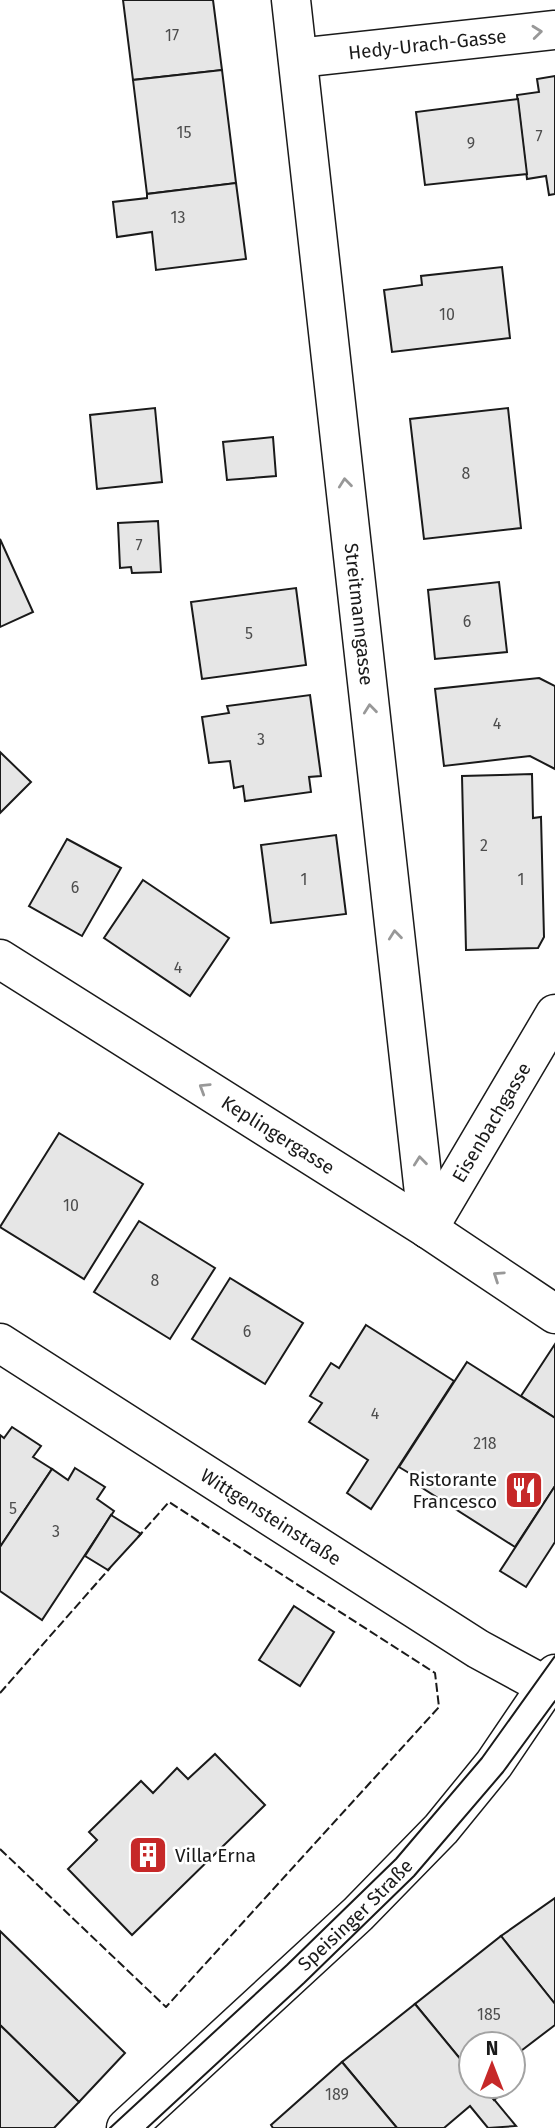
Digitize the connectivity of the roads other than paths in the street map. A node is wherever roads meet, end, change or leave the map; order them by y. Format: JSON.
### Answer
{"nodes":[{"id":1,"x":291,"y":0,"type":"edge"},
{"id":2,"x":555,"y":30,"type":"edge"},
{"id":3,"x":298,"y":58,"type":"junction"},
{"id":4,"x":0,"y":959,"type":"edge"},
{"id":5,"x":555,"y":1014,"type":"edge"},
{"id":6,"x":428,"y":1229,"type":"junction"},
{"id":7,"x":555,"y":1314,"type":"edge"},
{"id":8,"x":0,"y":1343,"type":"edge"},
{"id":9,"x":552,"y":1684,"type":"edge"},
{"id":10,"x":126,"y":2128,"type":"edge"}],
"edges":[{"from":1,"to":3,"type":"street","name":"Streitmanngasse"},
{"from":3,"to":2,"type":"street","name":"Hedy-Urach-Gasse","one_way":true},
{"from":6,"to":3,"type":"street","name":"Streitmanngasse","one_way":true},
{"from":6,"to":4,"type":"street","name":"Keplingergasse","one_way":true},
{"from":5,"to":6,"type":"street","name":"Eisenbachgasse"},
{"from":7,"to":6,"type":"street","name":"Keplingergasse","one_way":true},
{"from":8,"to":9,"type":"street","name":"Wittgensteinstraße"},
{"from":9,"to":10,"type":"street","name":"Speisinger Straße"}]}
